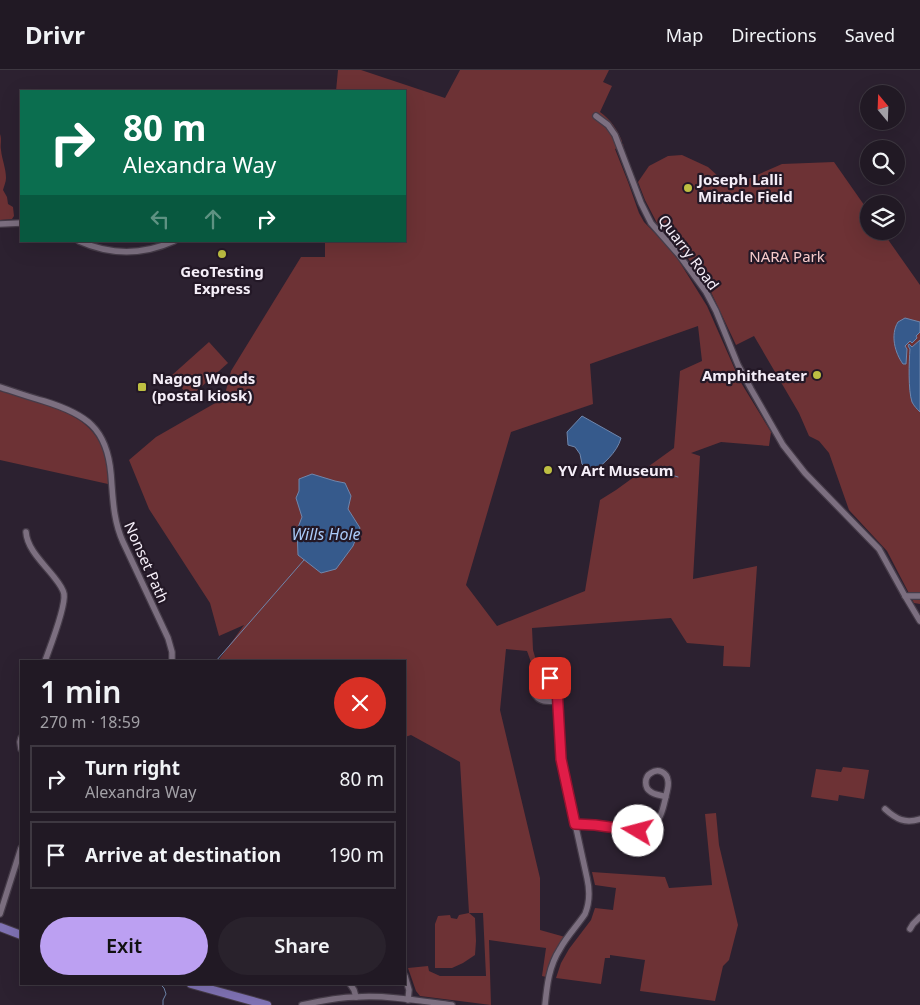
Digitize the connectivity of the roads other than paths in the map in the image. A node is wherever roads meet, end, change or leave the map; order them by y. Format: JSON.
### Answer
{"nodes":[{"id":1,"x":596,"y":116,"type":"dead end"},
{"id":2,"x":20,"y":223,"type":"edge"},
{"id":3,"x":0,"y":224,"type":"edge"},
{"id":4,"x":82,"y":242,"type":"edge"},
{"id":5,"x":171,"y":242,"type":"edge"},
{"id":6,"x":0,"y":387,"type":"edge"},
{"id":7,"x":26,"y":532,"type":"dead end"},
{"id":8,"x":905,"y":596,"type":"junction"},
{"id":9,"x":920,"y":596,"type":"edge"},
{"id":10,"x":920,"y":621,"type":"edge"},
{"id":11,"x":46,"y":660,"type":"edge"},
{"id":12,"x":172,"y":660,"type":"edge"},
{"id":13,"x":558,"y":700,"type":"junction"},
{"id":14,"x":666,"y":796,"type":"junction"},
{"id":15,"x":885,"y":808,"type":"dead end"},
{"id":16,"x":920,"y":819,"type":"edge"},
{"id":17,"x":575,"y":824,"type":"junction"},
{"id":18,"x":20,"y":851,"type":"edge"},
{"id":19,"x":0,"y":914,"type":"edge"},
{"id":20,"x":920,"y":918,"type":"edge"},
{"id":21,"x":0,"y":927,"type":"edge"},
{"id":22,"x":910,"y":929,"type":"dead end"},
{"id":23,"x":20,"y":935,"type":"edge"},
{"id":24,"x":406,"y":980,"type":"edge"},
{"id":25,"x":199,"y":985,"type":"edge"},
{"id":26,"x":351,"y":985,"type":"edge"},
{"id":27,"x":214,"y":987,"type":"edge"},
{"id":28,"x":356,"y":996,"type":"junction"},
{"id":29,"x":408,"y":1000,"type":"junction"},
{"id":30,"x":323,"y":1001,"type":"junction"},
{"id":31,"x":266,"y":1005,"type":"edge"},
{"id":32,"x":302,"y":1005,"type":"edge"},
{"id":33,"x":315,"y":1005,"type":"edge"},
{"id":34,"x":452,"y":1005,"type":"edge"},
{"id":35,"x":545,"y":1005,"type":"edge"}],
"edges":[{"from":1,"to":8,"type":"street","name":"Quarry Road"},
{"from":2,"to":3,"type":"street"},
{"from":4,"to":5,"type":"street"},
{"from":6,"to":12,"type":"street","name":"Nonset Path"},
{"from":7,"to":11,"type":"street"},
{"from":8,"to":9,"type":"street"},
{"from":8,"to":10,"type":"street","name":"Quarry Road"},
{"from":13,"to":13,"type":"street"},
{"from":13,"to":17,"type":"street"},
{"from":14,"to":14,"type":"street"},
{"from":14,"to":17,"type":"street"},
{"from":15,"to":16,"type":"street"},
{"from":17,"to":35,"type":"street"},
{"from":18,"to":19,"type":"street"},
{"from":20,"to":22,"type":"street"},
{"from":21,"to":23,"type":"main road"},
{"from":24,"to":29,"type":"street"},
{"from":25,"to":27,"type":"main road"},
{"from":26,"to":28,"type":"street"},
{"from":27,"to":31,"type":"main road"},
{"from":28,"to":29,"type":"street"},
{"from":28,"to":30,"type":"street"},
{"from":29,"to":34,"type":"street"},
{"from":30,"to":32,"type":"street"},
{"from":30,"to":33,"type":"street"}]}
